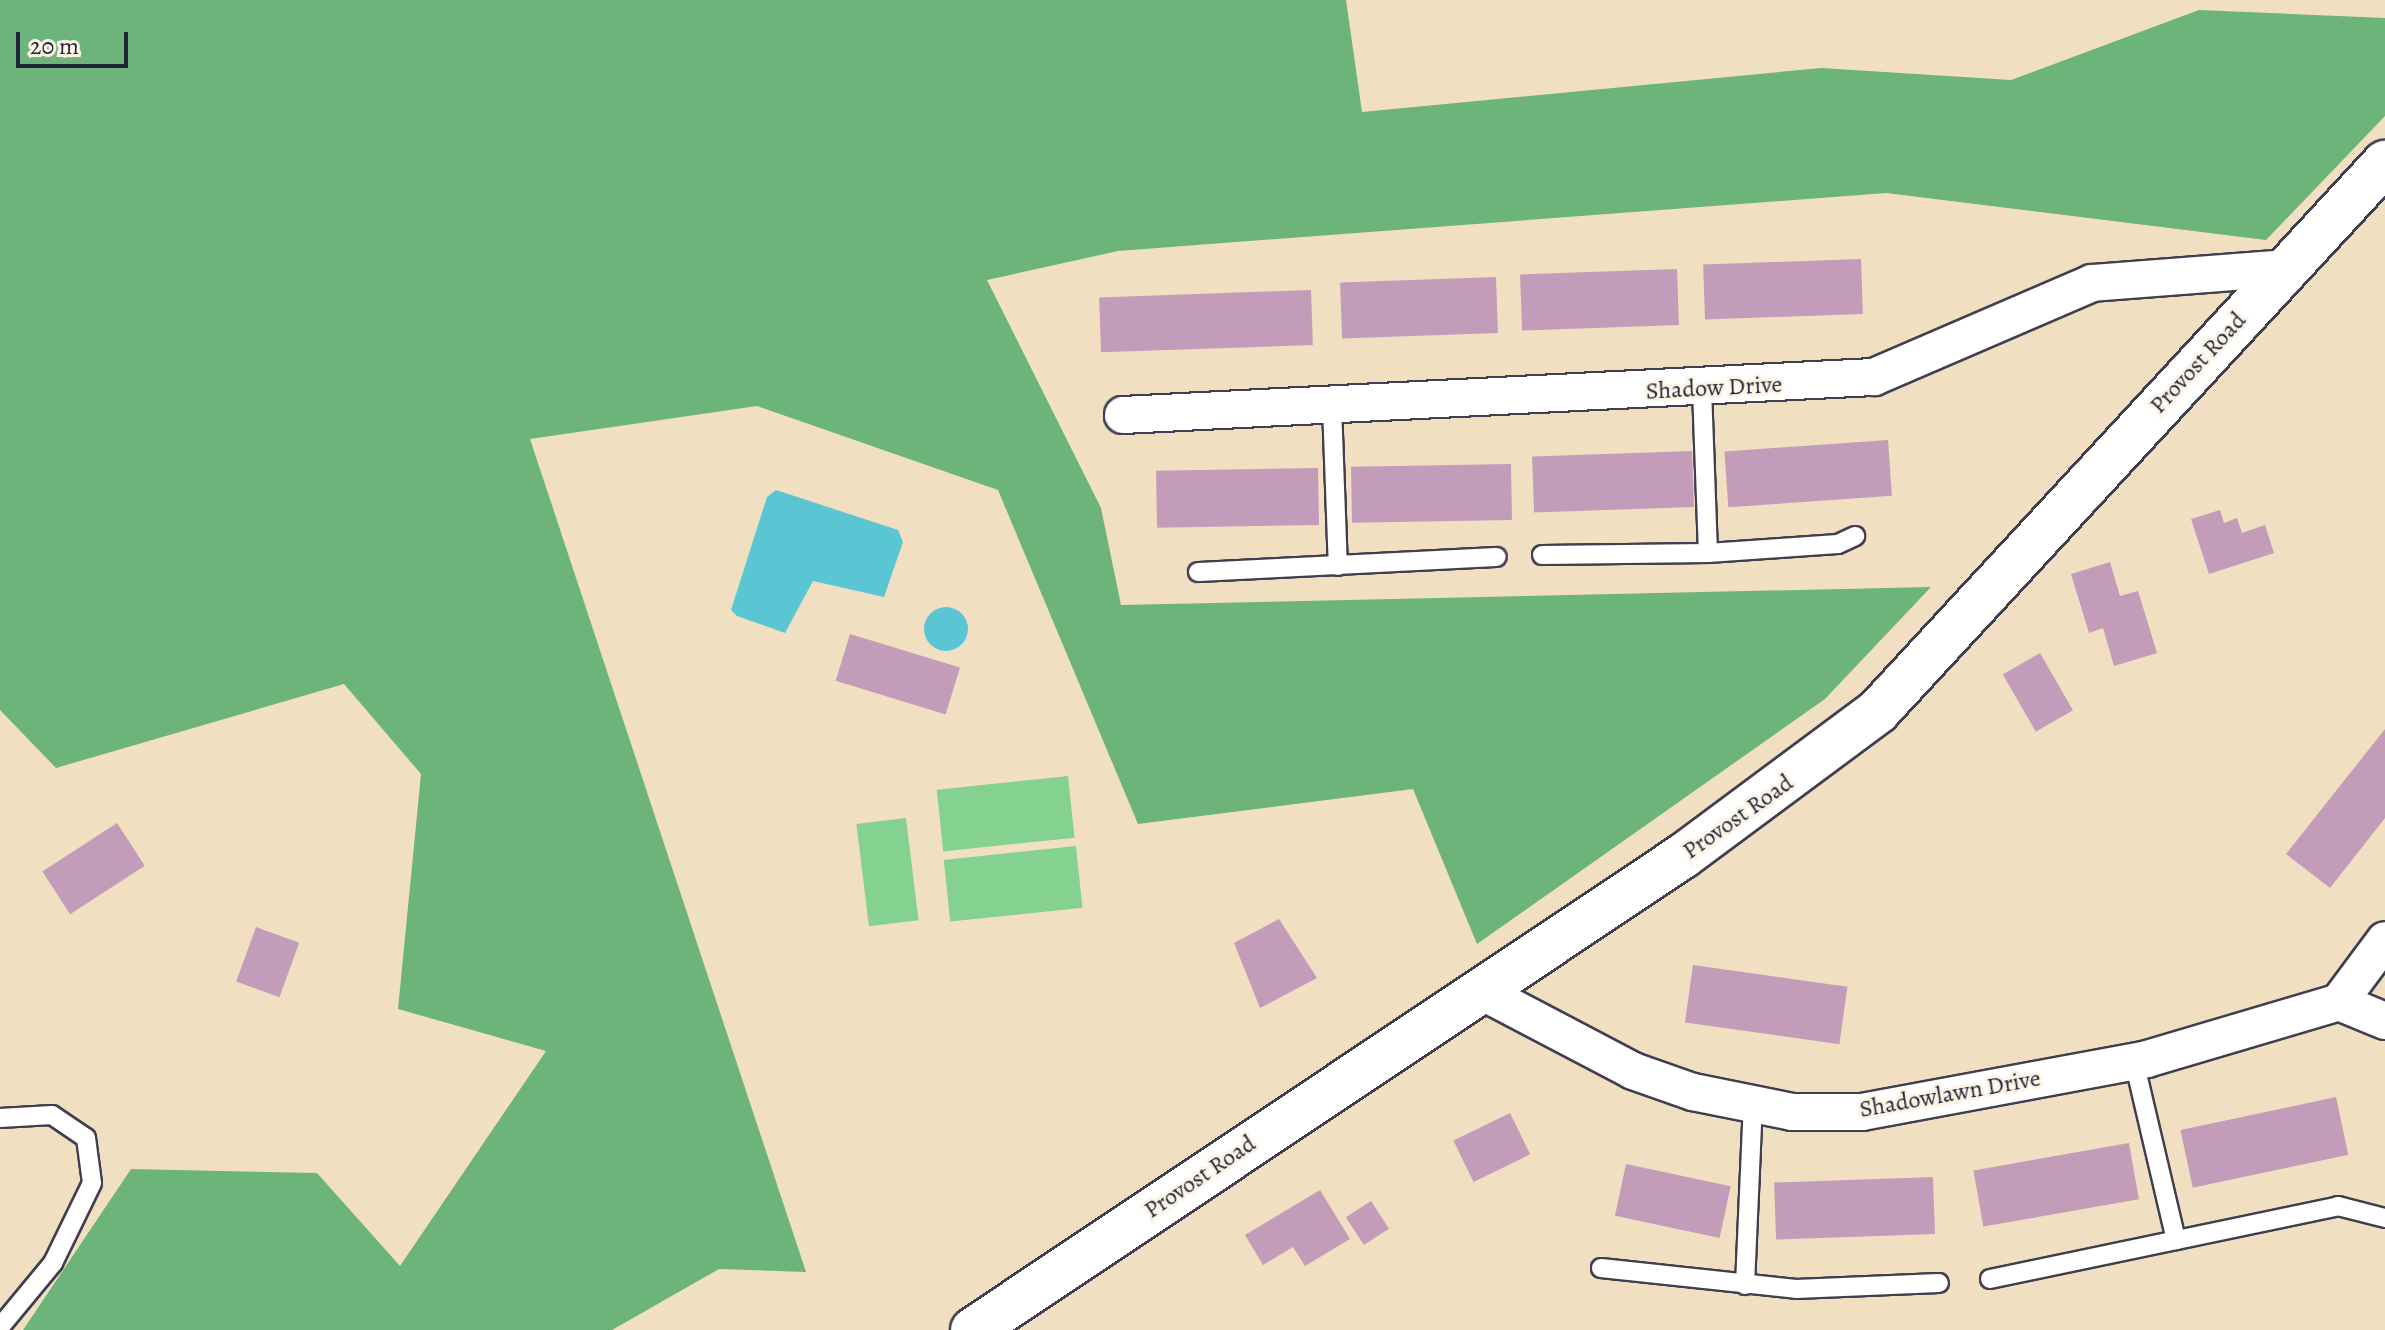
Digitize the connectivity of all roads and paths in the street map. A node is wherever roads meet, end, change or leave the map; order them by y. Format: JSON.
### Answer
{"nodes":[{"id":1,"x":2385,"y":163,"type":"edge"},
{"id":2,"x":2286,"y":268,"type":"junction"},
{"id":3,"x":1702,"y":389,"type":"junction"},
{"id":4,"x":1332,"y":406,"type":"junction"},
{"id":5,"x":1123,"y":415,"type":"dead end"},
{"id":6,"x":1855,"y":536,"type":"dead end"},
{"id":7,"x":1708,"y":553,"type":"junction"},
{"id":8,"x":1542,"y":555,"type":"dead end"},
{"id":9,"x":1497,"y":557,"type":"dead end"},
{"id":10,"x":1338,"y":566,"type":"junction"},
{"id":11,"x":1198,"y":572,"type":"dead end"},
{"id":12,"x":2385,"y":940,"type":"edge"},
{"id":13,"x":1479,"y":990,"type":"junction"},
{"id":14,"x":2339,"y":1002,"type":"junction"},
{"id":15,"x":2385,"y":1021,"type":"edge"},
{"id":16,"x":2134,"y":1061,"type":"junction"},
{"id":17,"x":1753,"y":1104,"type":"junction"},
{"id":18,"x":0,"y":1118,"type":"edge"},
{"id":19,"x":2385,"y":1218,"type":"edge"},
{"id":20,"x":2176,"y":1240,"type":"junction"},
{"id":21,"x":1601,"y":1268,"type":"dead end"},
{"id":22,"x":1990,"y":1279,"type":"dead end"},
{"id":23,"x":1939,"y":1283,"type":"dead end"},
{"id":24,"x":1745,"y":1285,"type":"junction"},
{"id":25,"x":0,"y":1327,"type":"edge"},
{"id":26,"x":973,"y":1330,"type":"edge"}],
"edges":[{"from":1,"to":2,"type":"street","name":"Provost Road"},
{"from":2,"to":3,"type":"street","name":"Shadow Drive"},
{"from":2,"to":13,"type":"street","name":"Provost Road"},
{"from":3,"to":4,"type":"street","name":"Shadow Drive"},
{"from":3,"to":7,"type":"lane"},
{"from":4,"to":5,"type":"street","name":"Shadow Drive"},
{"from":4,"to":10,"type":"lane"},
{"from":6,"to":7,"type":"lane"},
{"from":7,"to":8,"type":"lane"},
{"from":9,"to":10,"type":"lane"},
{"from":10,"to":11,"type":"lane"},
{"from":12,"to":14,"type":"street"},
{"from":13,"to":17,"type":"street","name":"Shadowlawn Drive"},
{"from":13,"to":26,"type":"street","name":"Provost Road"},
{"from":14,"to":15,"type":"street"},
{"from":14,"to":16,"type":"street","name":"Shadowlawn Drive"},
{"from":16,"to":17,"type":"street","name":"Shadowlawn Drive"},
{"from":16,"to":20,"type":"lane"},
{"from":17,"to":24,"type":"lane"},
{"from":18,"to":25,"type":"lane"},
{"from":19,"to":20,"type":"lane"},
{"from":20,"to":22,"type":"lane"},
{"from":21,"to":24,"type":"lane"},
{"from":23,"to":24,"type":"lane"}]}
